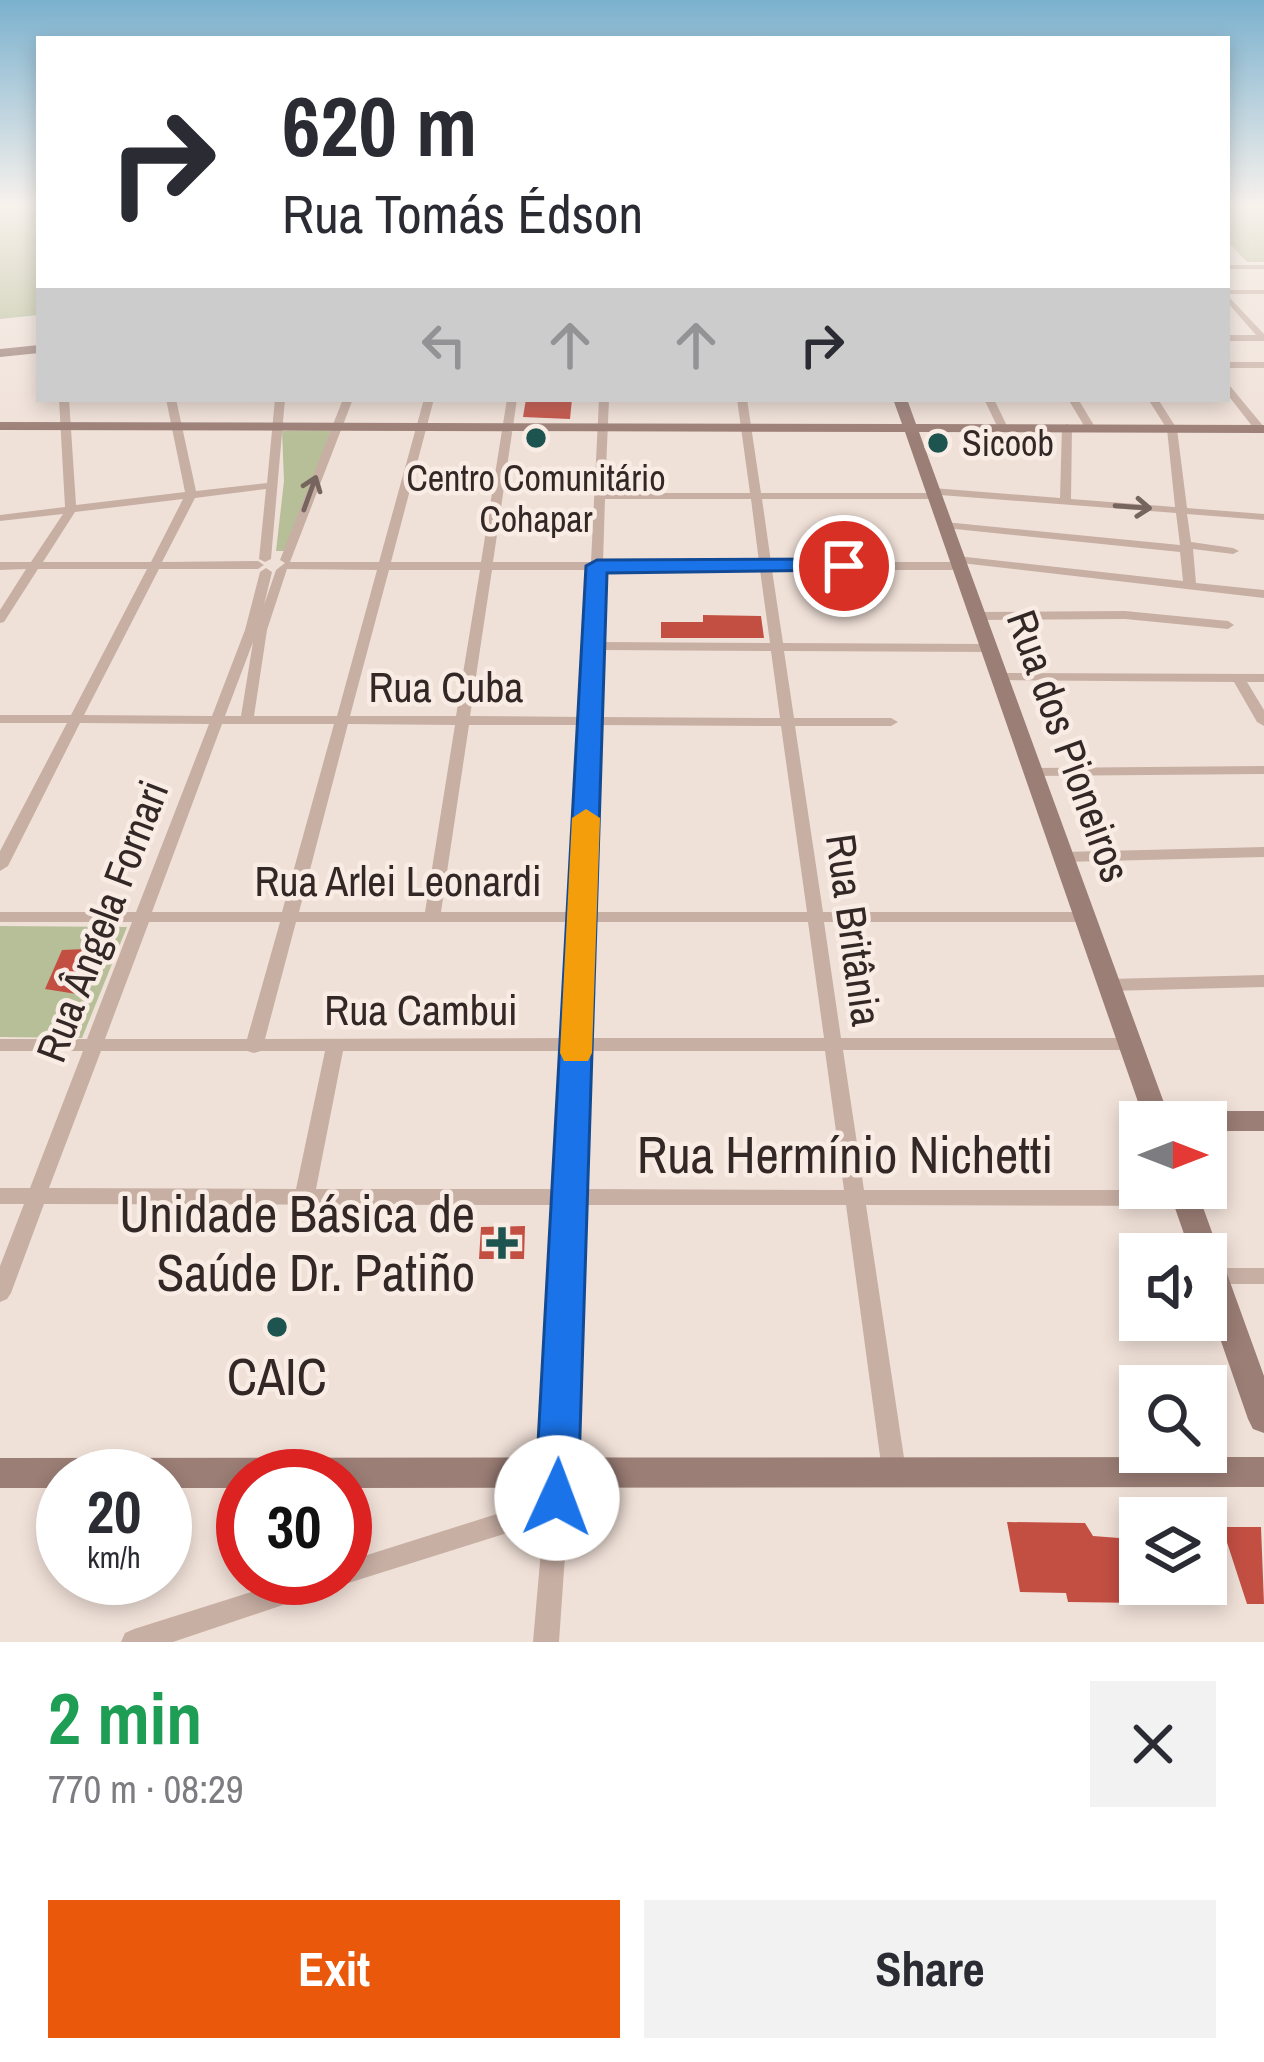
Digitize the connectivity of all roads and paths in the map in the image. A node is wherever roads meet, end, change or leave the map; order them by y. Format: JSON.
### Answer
{"nodes":[{"id":1,"x":1264,"y":292,"type":"edge"},
{"id":2,"x":1230,"y":295,"type":"edge"},
{"id":3,"x":1230,"y":299,"type":"edge"},
{"id":4,"x":1230,"y":338,"type":"edge"},
{"id":5,"x":1263,"y":338,"type":"edge"},
{"id":6,"x":36,"y":349,"type":"edge"},
{"id":7,"x":0,"y":353,"type":"edge"},
{"id":8,"x":1230,"y":365,"type":"edge"},
{"id":9,"x":1264,"y":365,"type":"edge"},
{"id":10,"x":1230,"y":392,"type":"edge"},
{"id":11,"x":64,"y":402,"type":"edge"},
{"id":12,"x":171,"y":402,"type":"edge"},
{"id":13,"x":280,"y":402,"type":"edge"},
{"id":14,"x":346,"y":402,"type":"edge"},
{"id":15,"x":428,"y":402,"type":"edge"},
{"id":16,"x":511,"y":402,"type":"edge"},
{"id":17,"x":604,"y":402,"type":"edge"},
{"id":18,"x":742,"y":402,"type":"edge"},
{"id":19,"x":901,"y":402,"type":"edge"},
{"id":20,"x":990,"y":402,"type":"edge"},
{"id":21,"x":1075,"y":402,"type":"edge"},
{"id":22,"x":1155,"y":402,"type":"edge"},
{"id":23,"x":0,"y":425,"type":"edge"},
{"id":24,"x":64,"y":425,"type":"junction"},
{"id":25,"x":175,"y":425,"type":"junction"},
{"id":26,"x":277,"y":425,"type":"junction"},
{"id":27,"x":337,"y":425,"type":"junction"},
{"id":28,"x":421,"y":425,"type":"junction"},
{"id":29,"x":910,"y":425,"type":"junction"},
{"id":30,"x":507,"y":426,"type":"junction"},
{"id":31,"x":602,"y":426,"type":"junction"},
{"id":32,"x":746,"y":426,"type":"junction"},
{"id":33,"x":1002,"y":426,"type":"junction"},
{"id":34,"x":1067,"y":427,"type":"junction"},
{"id":35,"x":1090,"y":427,"type":"junction"},
{"id":36,"x":1172,"y":428,"type":"junction"},
{"id":37,"x":1262,"y":429,"type":"edge"},
{"id":38,"x":273,"y":485,"type":"junction"},
{"id":39,"x":934,"y":493,"type":"junction"},
{"id":40,"x":191,"y":495,"type":"junction"},
{"id":41,"x":600,"y":496,"type":"junction"},
{"id":42,"x":757,"y":496,"type":"junction"},
{"id":43,"x":1065,"y":501,"type":"junction"},
{"id":44,"x":71,"y":510,"type":"junction"},
{"id":45,"x":1182,"y":510,"type":"junction"},
{"id":46,"x":1264,"y":517,"type":"edge"},
{"id":47,"x":0,"y":518,"type":"edge"},
{"id":48,"x":945,"y":525,"type":"junction"},
{"id":49,"x":1186,"y":547,"type":"junction"},
{"id":50,"x":1233,"y":551,"type":"dead end"},
{"id":51,"x":958,"y":562,"type":"junction"},
{"id":52,"x":274,"y":565,"type":"junction"},
{"id":53,"x":0,"y":566,"type":"edge"},
{"id":54,"x":34,"y":566,"type":"junction"},
{"id":55,"x":154,"y":566,"type":"junction"},
{"id":56,"x":597,"y":566,"type":"junction"},
{"id":57,"x":766,"y":566,"type":"junction"},
{"id":58,"x":384,"y":567,"type":"junction"},
{"id":59,"x":486,"y":567,"type":"junction"},
{"id":60,"x":1190,"y":586,"type":"junction"},
{"id":61,"x":1264,"y":594,"type":"edge"},
{"id":62,"x":977,"y":616,"type":"junction"},
{"id":63,"x":0,"y":619,"type":"edge"},
{"id":64,"x":1228,"y":625,"type":"dead end"},
{"id":65,"x":256,"y":630,"type":"junction"},
{"id":66,"x":594,"y":646,"type":"junction"},
{"id":67,"x":778,"y":647,"type":"junction"},
{"id":68,"x":989,"y":648,"type":"junction"},
{"id":69,"x":999,"y":676,"type":"junction"},
{"id":70,"x":1238,"y":678,"type":"junction"},
{"id":71,"x":1264,"y":678,"type":"edge"},
{"id":72,"x":0,"y":719,"type":"edge"},
{"id":73,"x":76,"y":719,"type":"junction"},
{"id":74,"x":216,"y":719,"type":"junction"},
{"id":75,"x":247,"y":720,"type":"junction"},
{"id":76,"x":342,"y":720,"type":"junction"},
{"id":77,"x":462,"y":721,"type":"junction"},
{"id":78,"x":590,"y":721,"type":"junction"},
{"id":79,"x":788,"y":722,"type":"junction"},
{"id":80,"x":891,"y":722,"type":"dead end"},
{"id":81,"x":1264,"y":722,"type":"edge"},
{"id":82,"x":1264,"y":770,"type":"edge"},
{"id":83,"x":1033,"y":772,"type":"junction"},
{"id":84,"x":1264,"y":852,"type":"edge"},
{"id":85,"x":1063,"y":857,"type":"junction"},
{"id":86,"x":0,"y":866,"type":"edge"},
{"id":87,"x":582,"y":916,"type":"junction"},
{"id":88,"x":815,"y":916,"type":"junction"},
{"id":89,"x":1085,"y":916,"type":"junction"},
{"id":90,"x":0,"y":917,"type":"edge"},
{"id":91,"x":142,"y":917,"type":"junction"},
{"id":92,"x":289,"y":917,"type":"junction"},
{"id":93,"x":432,"y":917,"type":"junction"},
{"id":94,"x":1264,"y":980,"type":"edge"},
{"id":95,"x":1109,"y":985,"type":"junction"},
{"id":96,"x":1130,"y":1044,"type":"junction"},
{"id":97,"x":834,"y":1045,"type":"junction"},
{"id":98,"x":0,"y":1046,"type":"edge"},
{"id":99,"x":94,"y":1046,"type":"junction"},
{"id":100,"x":335,"y":1046,"type":"junction"},
{"id":101,"x":576,"y":1046,"type":"junction"},
{"id":102,"x":254,"y":1047,"type":"junction"},
{"id":103,"x":1150,"y":1101,"type":"edge"},
{"id":104,"x":1227,"y":1121,"type":"edge"},
{"id":105,"x":1264,"y":1121,"type":"edge"},
{"id":106,"x":1119,"y":1194,"type":"edge"},
{"id":107,"x":305,"y":1195,"type":"junction"},
{"id":108,"x":0,"y":1196,"type":"edge"},
{"id":109,"x":37,"y":1196,"type":"junction"},
{"id":110,"x":570,"y":1196,"type":"junction"},
{"id":111,"x":856,"y":1197,"type":"junction"},
{"id":112,"x":1227,"y":1267,"type":"edge"},
{"id":113,"x":1264,"y":1276,"type":"edge"},
{"id":114,"x":0,"y":1293,"type":"edge"},
{"id":115,"x":1227,"y":1315,"type":"edge"},
{"id":116,"x":1264,"y":1419,"type":"edge"},
{"id":117,"x":895,"y":1471,"type":"junction"},
{"id":118,"x":1264,"y":1472,"type":"edge"},
{"id":119,"x":0,"y":1473,"type":"edge"},
{"id":120,"x":557,"y":1485,"type":"junction"},
{"id":121,"x":372,"y":1565,"type":"edge"},
{"id":122,"x":249,"y":1605,"type":"edge"},
{"id":123,"x":138,"y":1641,"type":"edge"},
{"id":124,"x":546,"y":1642,"type":"edge"}],
"edges":[{"from":1,"to":2,"type":"street"},
{"from":3,"to":5,"type":"street"},
{"from":4,"to":5,"type":"street"},
{"from":6,"to":7,"type":"street"},
{"from":8,"to":9,"type":"street"},
{"from":10,"to":37,"type":"street"},
{"from":11,"to":24,"type":"street"},
{"from":12,"to":25,"type":"street"},
{"from":13,"to":26,"type":"street"},
{"from":14,"to":27,"type":"street","name":"Rua Ângela Fornari"},
{"from":15,"to":28,"type":"street"},
{"from":16,"to":30,"type":"street"},
{"from":17,"to":31,"type":"street"},
{"from":18,"to":32,"type":"street","name":"Rua Britânia"},
{"from":19,"to":29,"type":"street","name":"Rua dos Pioneiros"},
{"from":20,"to":33,"type":"street"},
{"from":21,"to":35,"type":"street"},
{"from":22,"to":36,"type":"street"},
{"from":23,"to":24,"type":"street"},
{"from":24,"to":25,"type":"street"},
{"from":24,"to":44,"type":"street"},
{"from":25,"to":26,"type":"street"},
{"from":25,"to":40,"type":"street"},
{"from":26,"to":27,"type":"street"},
{"from":26,"to":38,"type":"street"},
{"from":27,"to":28,"type":"street"},
{"from":52,"to":27,"type":"street","name":"Rua Ângela Fornari","one_way":true},
{"from":28,"to":30,"type":"street"},
{"from":28,"to":58,"type":"street"},
{"from":29,"to":32,"type":"street"},
{"from":29,"to":33,"type":"street"},
{"from":29,"to":39,"type":"street","name":"Rua dos Pioneiros"},
{"from":30,"to":31,"type":"street"},
{"from":30,"to":59,"type":"street"},
{"from":31,"to":32,"type":"street"},
{"from":31,"to":41,"type":"street"},
{"from":32,"to":42,"type":"street","name":"Rua Britânia"},
{"from":33,"to":34,"type":"street"},
{"from":34,"to":35,"type":"street"},
{"from":34,"to":43,"type":"street"},
{"from":35,"to":36,"type":"street"},
{"from":36,"to":37,"type":"street"},
{"from":36,"to":45,"type":"street"},
{"from":38,"to":40,"type":"street"},
{"from":38,"to":52,"type":"street"},
{"from":39,"to":42,"type":"street"},
{"from":39,"to":43,"type":"street"},
{"from":39,"to":48,"type":"street","name":"Rua dos Pioneiros"},
{"from":40,"to":44,"type":"street"},
{"from":40,"to":55,"type":"street"},
{"from":41,"to":42,"type":"street"},
{"from":41,"to":56,"type":"street"},
{"from":42,"to":57,"type":"street","name":"Rua Britânia"},
{"from":43,"to":45,"type":"street","one_way":true},
{"from":44,"to":47,"type":"street"},
{"from":44,"to":54,"type":"street"},
{"from":45,"to":46,"type":"street"},
{"from":45,"to":49,"type":"street"},
{"from":48,"to":49,"type":"street"},
{"from":48,"to":51,"type":"street","name":"Rua dos Pioneiros"},
{"from":49,"to":50,"type":"street"},
{"from":49,"to":60,"type":"street"},
{"from":51,"to":57,"type":"street"},
{"from":51,"to":60,"type":"street"},
{"from":51,"to":62,"type":"street","name":"Rua dos Pioneiros"},
{"from":52,"to":55,"type":"street"},
{"from":52,"to":58,"type":"street"},
{"from":52,"to":65,"type":"street","name":"Rua Ângela Fornari"},
{"from":53,"to":54,"type":"street"},
{"from":54,"to":55,"type":"street"},
{"from":54,"to":63,"type":"street"},
{"from":55,"to":73,"type":"street"},
{"from":56,"to":57,"type":"street"},
{"from":56,"to":59,"type":"street"},
{"from":56,"to":66,"type":"street"},
{"from":57,"to":67,"type":"street","name":"Rua Britânia"},
{"from":58,"to":59,"type":"street"},
{"from":58,"to":76,"type":"street"},
{"from":59,"to":77,"type":"street"},
{"from":60,"to":61,"type":"street"},
{"from":62,"to":64,"type":"street"},
{"from":62,"to":68,"type":"street","name":"Rua dos Pioneiros"},
{"from":65,"to":74,"type":"street","name":"Rua Ângela Fornari"},
{"from":65,"to":75,"type":"street","name":"Rua Ângela Fornari"},
{"from":66,"to":67,"type":"street"},
{"from":66,"to":78,"type":"street"},
{"from":67,"to":68,"type":"street"},
{"from":67,"to":79,"type":"street","name":"Rua Britânia"},
{"from":68,"to":69,"type":"street","name":"Rua dos Pioneiros"},
{"from":69,"to":70,"type":"street"},
{"from":69,"to":83,"type":"street","name":"Rua dos Pioneiros"},
{"from":70,"to":71,"type":"street"},
{"from":70,"to":81,"type":"street"},
{"from":72,"to":73,"type":"street","name":"Rua Cuba"},
{"from":73,"to":74,"type":"street","name":"Rua Cuba"},
{"from":73,"to":86,"type":"street"},
{"from":74,"to":75,"type":"street","name":"Rua Cuba"},
{"from":74,"to":91,"type":"street","name":"Rua Ângela Fornari"},
{"from":75,"to":76,"type":"street","name":"Rua Cuba"},
{"from":76,"to":77,"type":"street","name":"Rua Cuba"},
{"from":76,"to":92,"type":"street"},
{"from":77,"to":78,"type":"street","name":"Rua Cuba"},
{"from":77,"to":93,"type":"street"},
{"from":78,"to":79,"type":"street","name":"Rua Cuba"},
{"from":78,"to":87,"type":"street"},
{"from":79,"to":80,"type":"street","name":"Rua Cuba"},
{"from":79,"to":88,"type":"street","name":"Rua Britânia"},
{"from":82,"to":83,"type":"street"},
{"from":83,"to":85,"type":"street","name":"Rua dos Pioneiros"},
{"from":84,"to":85,"type":"street"},
{"from":85,"to":89,"type":"street","name":"Rua dos Pioneiros"},
{"from":87,"to":88,"type":"street","name":"Rua Arlei Leonardi"},
{"from":87,"to":93,"type":"street","name":"Rua Arlei Leonardi"},
{"from":87,"to":101,"type":"street"},
{"from":88,"to":89,"type":"street","name":"Rua Arlei Leonardi"},
{"from":88,"to":97,"type":"street","name":"Rua Britânia"},
{"from":89,"to":95,"type":"street","name":"Rua dos Pioneiros"},
{"from":90,"to":91,"type":"street","name":"Rua Arlei Leonardi"},
{"from":91,"to":92,"type":"street","name":"Rua Arlei Leonardi"},
{"from":91,"to":99,"type":"street","name":"Rua Ângela Fornari"},
{"from":92,"to":93,"type":"street","name":"Rua Arlei Leonardi"},
{"from":92,"to":102,"type":"street"},
{"from":94,"to":95,"type":"street"},
{"from":95,"to":96,"type":"street","name":"Rua dos Pioneiros"},
{"from":96,"to":97,"type":"street","name":"Rua Cambui"},
{"from":96,"to":103,"type":"street","name":"Rua dos Pioneiros"},
{"from":97,"to":101,"type":"street","name":"Rua Cambui"},
{"from":97,"to":111,"type":"street","name":"Rua Britânia"},
{"from":98,"to":99,"type":"street","name":"Rua Cambui"},
{"from":99,"to":102,"type":"street","name":"Rua Cambui"},
{"from":99,"to":109,"type":"street","name":"Rua Ângela Fornari"},
{"from":100,"to":101,"type":"street","name":"Rua Cambui"},
{"from":100,"to":102,"type":"street","name":"Rua Cambui"},
{"from":100,"to":107,"type":"street"},
{"from":101,"to":110,"type":"street"},
{"from":104,"to":105,"type":"street"},
{"from":106,"to":111,"type":"street","name":"Rua Hermínio Nichetti"},
{"from":107,"to":109,"type":"street","name":"Rua Hermínio Nichetti"},
{"from":107,"to":110,"type":"street","name":"Rua Hermínio Nichetti"},
{"from":108,"to":109,"type":"street","name":"Rua Hermínio Nichetti"},
{"from":109,"to":114,"type":"street","name":"Rua Ângela Fornari"},
{"from":110,"to":111,"type":"street","name":"Rua Hermínio Nichetti"},
{"from":110,"to":120,"type":"street"},
{"from":111,"to":117,"type":"street","name":"Rua Britânia"},
{"from":112,"to":113,"type":"street"},
{"from":115,"to":116,"type":"street"},
{"from":117,"to":118,"type":"street"},
{"from":117,"to":120,"type":"street"},
{"from":119,"to":120,"type":"street"},
{"from":120,"to":121,"type":"street"},
{"from":120,"to":124,"type":"street"},
{"from":122,"to":123,"type":"street"}]}
